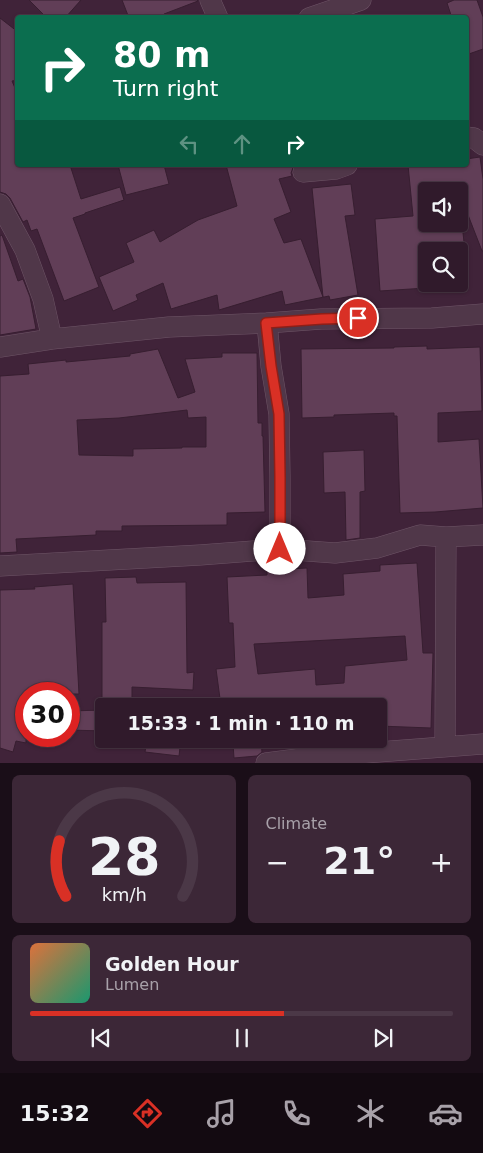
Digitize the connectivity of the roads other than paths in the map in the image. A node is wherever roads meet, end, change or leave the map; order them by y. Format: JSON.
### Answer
{"nodes":[{"id":1,"x":210,"y":0,"type":"edge"},
{"id":2,"x":361,"y":0,"type":"edge"},
{"id":3,"x":217,"y":15,"type":"edge"},
{"id":4,"x":318,"y":15,"type":"edge"},
{"id":5,"x":469,"y":137,"type":"edge"},
{"id":6,"x":483,"y":145,"type":"edge"},
{"id":7,"x":342,"y":167,"type":"edge"},
{"id":8,"x":303,"y":172,"type":"dead end"},
{"id":9,"x":0,"y":204,"type":"edge"},
{"id":10,"x":483,"y":314,"type":"edge"},
{"id":11,"x":266,"y":323,"type":"junction"},
{"id":12,"x":52,"y":340,"type":"junction"},
{"id":13,"x":0,"y":347,"type":"edge"},
{"id":14,"x":483,"y":535,"type":"edge"},
{"id":15,"x":446,"y":537,"type":"junction"},
{"id":16,"x":280,"y":549,"type":"junction"},
{"id":17,"x":0,"y":566,"type":"edge"},
{"id":18,"x":483,"y":744,"type":"edge"},
{"id":19,"x":445,"y":746,"type":"junction"},
{"id":20,"x":266,"y":763,"type":"edge"}],
"edges":[{"from":1,"to":3,"type":"street"},
{"from":2,"to":4,"type":"street"},
{"from":5,"to":6,"type":"street"},
{"from":7,"to":8,"type":"street"},
{"from":9,"to":12,"type":"street"},
{"from":10,"to":11,"type":"street"},
{"from":11,"to":12,"type":"street"},
{"from":11,"to":16,"type":"street"},
{"from":12,"to":13,"type":"street"},
{"from":14,"to":15,"type":"street"},
{"from":15,"to":16,"type":"street"},
{"from":15,"to":19,"type":"street"},
{"from":16,"to":17,"type":"street"},
{"from":18,"to":19,"type":"street"},
{"from":19,"to":20,"type":"street"}]}
